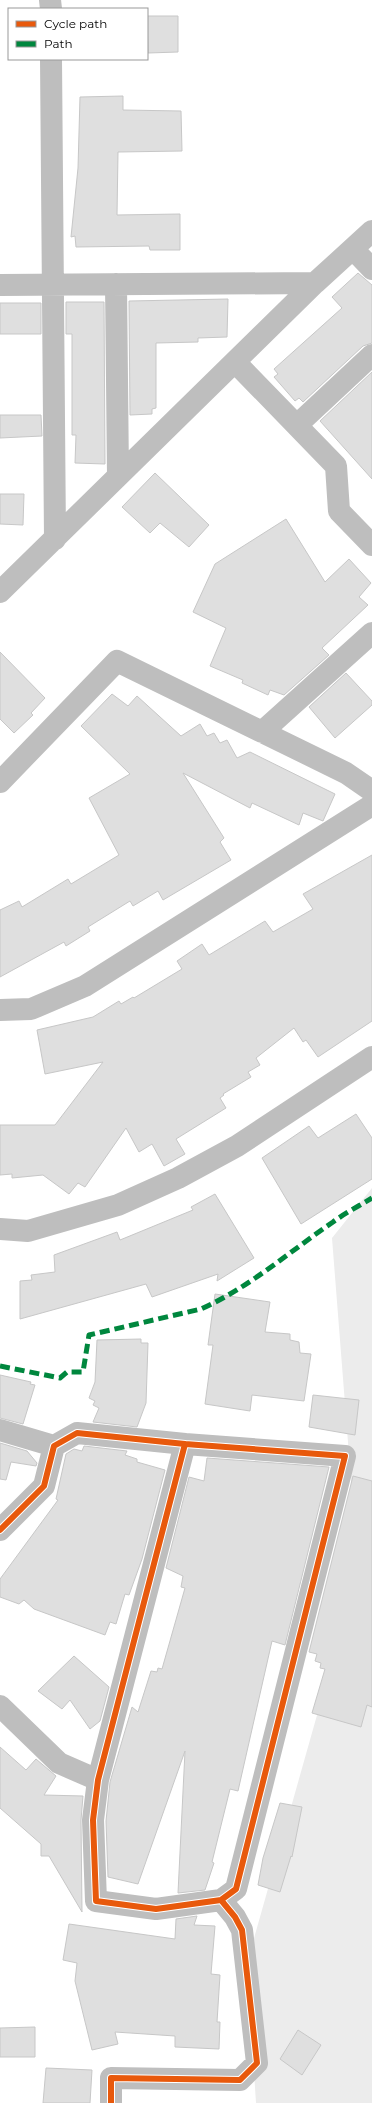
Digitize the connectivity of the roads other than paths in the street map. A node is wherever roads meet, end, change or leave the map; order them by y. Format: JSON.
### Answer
{"nodes":[{"id":1,"x":51,"y":60,"type":"edge"},
{"id":2,"x":372,"y":231,"type":"edge"},
{"id":3,"x":353,"y":249,"type":"junction"},
{"id":4,"x":372,"y":269,"type":"edge"},
{"id":5,"x":315,"y":282,"type":"junction"},
{"id":6,"x":116,"y":284,"type":"junction"},
{"id":7,"x":0,"y":285,"type":"edge"},
{"id":8,"x":53,"y":285,"type":"junction"},
{"id":9,"x":372,"y":354,"type":"edge"},
{"id":10,"x":235,"y":362,"type":"junction"},
{"id":11,"x":297,"y":425,"type":"junction"},
{"id":12,"x":118,"y":476,"type":"junction"},
{"id":13,"x":55,"y":539,"type":"junction"},
{"id":14,"x":372,"y":544,"type":"edge"},
{"id":15,"x":0,"y":592,"type":"edge"},
{"id":16,"x":372,"y":633,"type":"edge"},
{"id":17,"x":262,"y":732,"type":"junction"},
{"id":18,"x":0,"y":782,"type":"edge"},
{"id":19,"x":372,"y":791,"type":"edge"},
{"id":20,"x":372,"y":805,"type":"edge"},
{"id":21,"x":0,"y":1010,"type":"edge"},
{"id":22,"x":372,"y":1056,"type":"edge"},
{"id":23,"x":0,"y":1229,"type":"edge"},
{"id":24,"x":0,"y":1430,"type":"edge"},
{"id":25,"x":185,"y":1444,"type":"junction"},
{"id":26,"x":54,"y":1446,"type":"junction"},
{"id":27,"x":0,"y":1530,"type":"edge"},
{"id":28,"x":0,"y":1706,"type":"edge"},
{"id":29,"x":98,"y":1780,"type":"junction"},
{"id":30,"x":221,"y":1900,"type":"junction"},
{"id":31,"x":111,"y":2103,"type":"edge"}],
"edges":[{"from":1,"to":8,"type":"street"},
{"from":2,"to":3,"type":"street"},
{"from":3,"to":4,"type":"street"},
{"from":3,"to":5,"type":"street"},
{"from":5,"to":6,"type":"street"},
{"from":5,"to":10,"type":"street"},
{"from":6,"to":8,"type":"street"},
{"from":6,"to":12,"type":"street"},
{"from":7,"to":8,"type":"street"},
{"from":8,"to":13,"type":"street"},
{"from":9,"to":11,"type":"street"},
{"from":10,"to":11,"type":"street"},
{"from":10,"to":12,"type":"street"},
{"from":11,"to":14,"type":"street"},
{"from":12,"to":13,"type":"street"},
{"from":13,"to":15,"type":"street"},
{"from":16,"to":17,"type":"street"},
{"from":17,"to":18,"type":"street"},
{"from":17,"to":19,"type":"street"},
{"from":20,"to":21,"type":"street"},
{"from":22,"to":23,"type":"street"},
{"from":24,"to":26,"type":"street"},
{"from":25,"to":26,"type":"street"},
{"from":25,"to":29,"type":"street"},
{"from":25,"to":30,"type":"street"},
{"from":26,"to":27,"type":"street"},
{"from":28,"to":29,"type":"street"},
{"from":29,"to":30,"type":"street"},
{"from":30,"to":31,"type":"street"}]}
